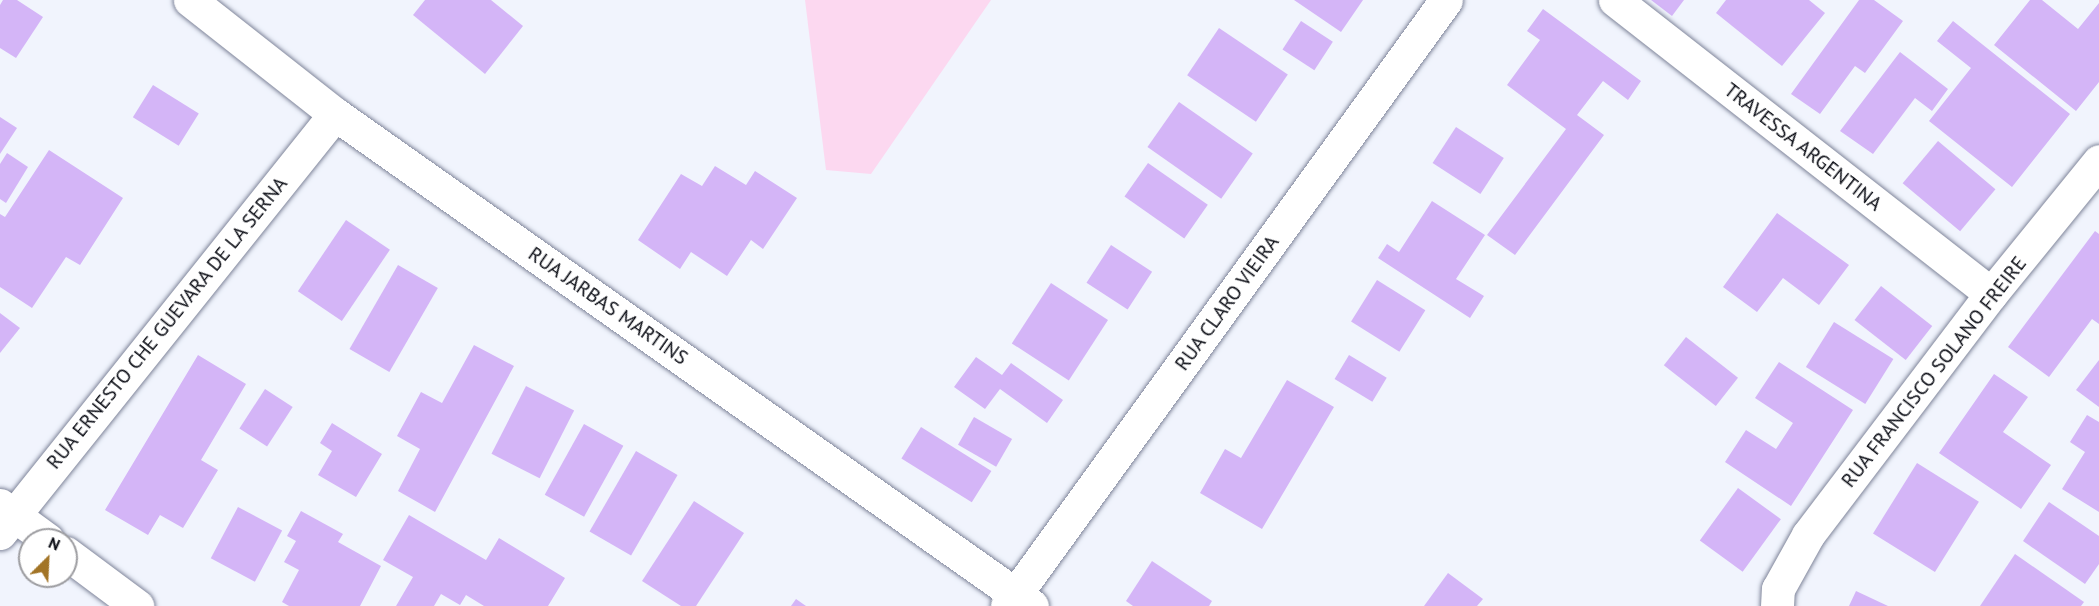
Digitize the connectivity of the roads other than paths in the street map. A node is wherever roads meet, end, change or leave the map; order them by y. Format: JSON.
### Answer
{"nodes":[{"id":1,"x":190,"y":0,"type":"edge"},
{"id":2,"x":1446,"y":0,"type":"edge"},
{"id":3,"x":1615,"y":0,"type":"edge"},
{"id":4,"x":335,"y":114,"type":"junction"},
{"id":5,"x":2099,"y":161,"type":"edge"},
{"id":6,"x":1991,"y":294,"type":"junction"},
{"id":7,"x":5,"y":518,"type":"edge"},
{"id":8,"x":25,"y":528,"type":"edge"},
{"id":9,"x":78,"y":562,"type":"edge"},
{"id":10,"x":1777,"y":598,"type":"edge"},
{"id":11,"x":1019,"y":602,"type":"edge"},
{"id":12,"x":137,"y":606,"type":"edge"}],
"edges":[{"from":1,"to":4,"type":"street","name":"RUA JARBAS MARTINS"},
{"from":2,"to":11,"type":"street","name":"RUA CLARO VIEIRA"},
{"from":3,"to":6,"type":"street","name":"TRAVESSA ARGENTINA"},
{"from":4,"to":7,"type":"street","name":"RUA ERNESTO CHE GUEVARA DE LA SERNA"},
{"from":4,"to":11,"type":"street","name":"RUA JARBAS MARTINS"},
{"from":5,"to":6,"type":"street","name":"RUA FRANCISCO SOLANO FREIRE"},
{"from":6,"to":10,"type":"street","name":"RUA FRANCISCO SOLANO FREIRE"},
{"from":7,"to":8,"type":"street"},
{"from":9,"to":12,"type":"street"}]}
